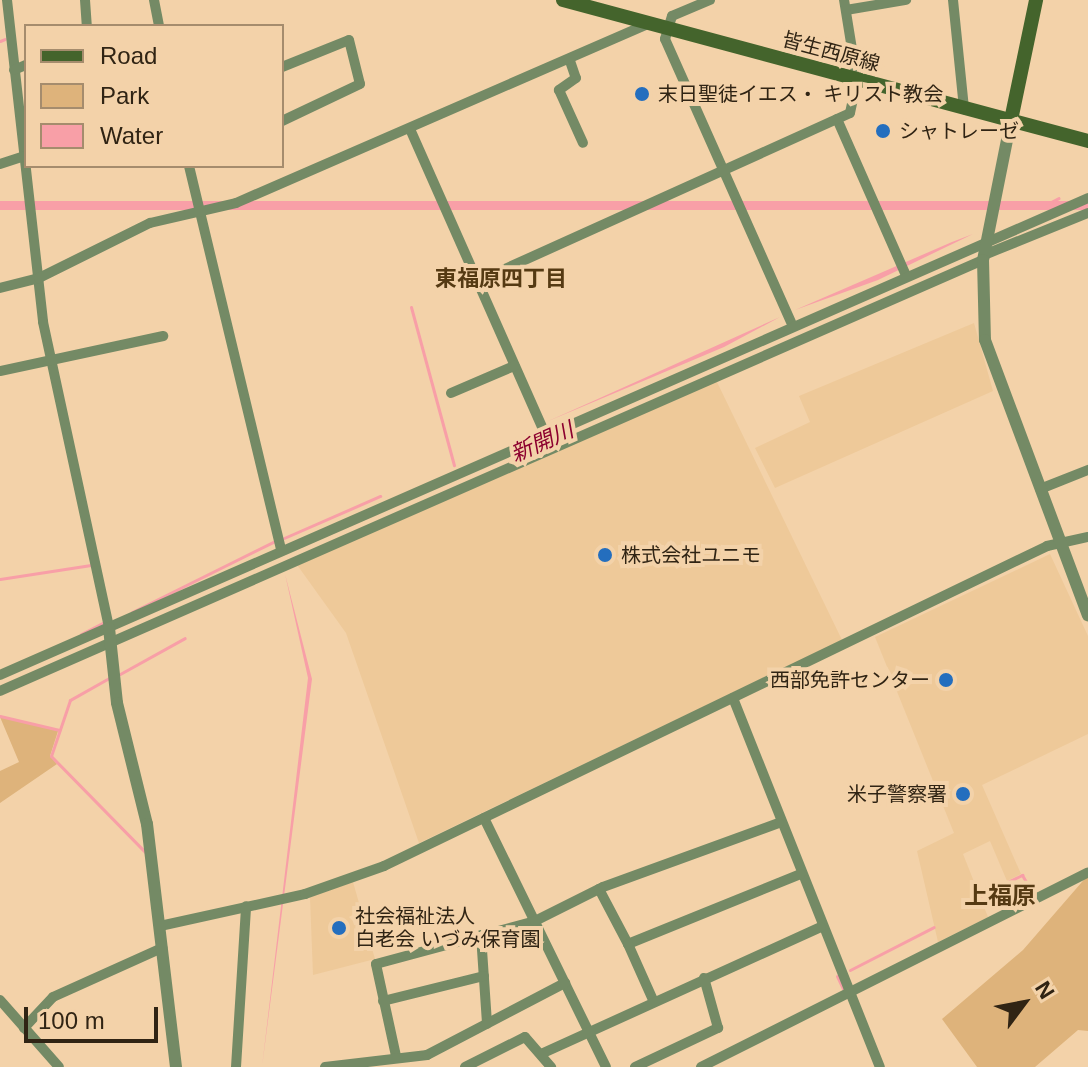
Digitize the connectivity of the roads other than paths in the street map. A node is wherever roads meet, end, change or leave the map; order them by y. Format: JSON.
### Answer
{"nodes":[{"id":1,"x":7,"y":0,"type":"edge"},
{"id":2,"x":85,"y":0,"type":"edge"},
{"id":3,"x":154,"y":0,"type":"edge"},
{"id":4,"x":563,"y":0,"type":"edge"},
{"id":5,"x":710,"y":0,"type":"edge"},
{"id":6,"x":906,"y":0,"type":"edge"},
{"id":7,"x":953,"y":0,"type":"edge"},
{"id":8,"x":1036,"y":0,"type":"edge"},
{"id":9,"x":845,"y":5,"type":"edge"},
{"id":10,"x":87,"y":24,"type":"edge"},
{"id":11,"x":159,"y":24,"type":"edge"},
{"id":12,"x":647,"y":24,"type":"junction"},
{"id":13,"x":665,"y":28,"type":"junction"},
{"id":14,"x":570,"y":61,"type":"junction"},
{"id":15,"x":24,"y":66,"type":"edge"},
{"id":16,"x":284,"y":66,"type":"edge"},
{"id":17,"x":14,"y":70,"type":"junction"},
{"id":18,"x":857,"y":80,"type":"junction"},
{"id":19,"x":964,"y":109,"type":"junction"},
{"id":20,"x":23,"y":117,"type":"edge"},
{"id":21,"x":837,"y":119,"type":"junction"},
{"id":22,"x":284,"y":120,"type":"edge"},
{"id":23,"x":1011,"y":120,"type":"junction"},
{"id":24,"x":410,"y":129,"type":"junction"},
{"id":25,"x":1088,"y":141,"type":"edge"},
{"id":26,"x":583,"y":143,"type":"dead end"},
{"id":27,"x":24,"y":156,"type":"edge"},
{"id":28,"x":0,"y":164,"type":"edge"},
{"id":29,"x":25,"y":168,"type":"edge"},
{"id":30,"x":190,"y":168,"type":"edge"},
{"id":31,"x":722,"y":170,"type":"junction"},
{"id":32,"x":1088,"y":198,"type":"edge"},
{"id":33,"x":201,"y":211,"type":"junction"},
{"id":34,"x":1088,"y":213,"type":"edge"},
{"id":35,"x":987,"y":239,"type":"junction"},
{"id":36,"x":984,"y":256,"type":"junction"},
{"id":37,"x":903,"y":268,"type":"junction"},
{"id":38,"x":39,"y":278,"type":"junction"},
{"id":39,"x":476,"y":282,"type":"junction"},
{"id":40,"x":0,"y":288,"type":"edge"},
{"id":41,"x":791,"y":322,"type":"junction"},
{"id":42,"x":163,"y":336,"type":"dead end"},
{"id":43,"x":50,"y":362,"type":"junction"},
{"id":44,"x":514,"y":366,"type":"junction"},
{"id":45,"x":0,"y":371,"type":"edge"},
{"id":46,"x":451,"y":393,"type":"dead end"},
{"id":47,"x":544,"y":432,"type":"junction"},
{"id":48,"x":1088,"y":470,"type":"edge"},
{"id":49,"x":1040,"y":489,"type":"junction"},
{"id":50,"x":1088,"y":537,"type":"edge"},
{"id":51,"x":1059,"y":541,"type":"junction"},
{"id":52,"x":286,"y":553,"type":"junction"},
{"id":53,"x":1088,"y":615,"type":"edge"},
{"id":54,"x":109,"y":637,"type":"junction"},
{"id":55,"x":0,"y":675,"type":"edge"},
{"id":56,"x":0,"y":691,"type":"edge"},
{"id":57,"x":733,"y":698,"type":"junction"},
{"id":58,"x":484,"y":818,"type":"junction"},
{"id":59,"x":779,"y":823,"type":"junction"},
{"id":60,"x":1088,"y":872,"type":"edge"},
{"id":61,"x":800,"y":874,"type":"junction"},
{"id":62,"x":599,"y":889,"type":"junction"},
{"id":63,"x":246,"y":906,"type":"junction"},
{"id":64,"x":535,"y":921,"type":"junction"},
{"id":65,"x":160,"y":926,"type":"junction"},
{"id":66,"x":821,"y":927,"type":"junction"},
{"id":67,"x":481,"y":935,"type":"junction"},
{"id":68,"x":628,"y":944,"type":"junction"},
{"id":69,"x":162,"y":948,"type":"junction"},
{"id":70,"x":484,"y":976,"type":"junction"},
{"id":71,"x":704,"y":978,"type":"junction"},
{"id":72,"x":565,"y":983,"type":"junction"},
{"id":73,"x":850,"y":993,"type":"junction"},
{"id":74,"x":0,"y":1000,"type":"edge"},
{"id":75,"x":653,"y":1000,"type":"junction"},
{"id":76,"x":383,"y":1001,"type":"junction"},
{"id":77,"x":487,"y":1024,"type":"junction"},
{"id":78,"x":24,"y":1028,"type":"junction"},
{"id":79,"x":588,"y":1028,"type":"junction"},
{"id":80,"x":541,"y":1054,"type":"junction"},
{"id":81,"x":402,"y":1060,"type":"edge"},
{"id":82,"x":59,"y":1067,"type":"edge"},
{"id":83,"x":176,"y":1067,"type":"edge"},
{"id":84,"x":236,"y":1067,"type":"edge"},
{"id":85,"x":325,"y":1067,"type":"edge"},
{"id":86,"x":465,"y":1067,"type":"edge"},
{"id":87,"x":551,"y":1067,"type":"edge"},
{"id":88,"x":606,"y":1067,"type":"edge"},
{"id":89,"x":635,"y":1067,"type":"edge"},
{"id":90,"x":701,"y":1067,"type":"edge"},
{"id":91,"x":880,"y":1067,"type":"edge"}],
"edges":[{"from":1,"to":17,"type":"street"},
{"from":2,"to":10,"type":"street"},
{"from":3,"to":11,"type":"street"},
{"from":4,"to":12,"type":"main road","name":"皆生西原線"},
{"from":5,"to":13,"type":"street"},
{"from":6,"to":9,"type":"street"},
{"from":7,"to":19,"type":"street"},
{"from":8,"to":23,"type":"main road"},
{"from":9,"to":18,"type":"street"},
{"from":12,"to":13,"type":"main road","name":"皆生西原線"},
{"from":12,"to":14,"type":"street"},
{"from":13,"to":18,"type":"main road","name":"皆生西原線"},
{"from":13,"to":31,"type":"street"},
{"from":14,"to":24,"type":"street"},
{"from":14,"to":26,"type":"street"},
{"from":15,"to":17,"type":"street"},
{"from":16,"to":22,"type":"street"},
{"from":17,"to":20,"type":"street"},
{"from":18,"to":19,"type":"main road","name":"皆生西原線"},
{"from":18,"to":21,"type":"street"},
{"from":19,"to":23,"type":"main road","name":"皆生西原線"},
{"from":20,"to":27,"type":"street"},
{"from":21,"to":31,"type":"street"},
{"from":21,"to":37,"type":"street"},
{"from":23,"to":25,"type":"main road","name":"皆生西原線"},
{"from":23,"to":35,"type":"street"},
{"from":24,"to":33,"type":"street"},
{"from":24,"to":39,"type":"street"},
{"from":27,"to":28,"type":"street"},
{"from":29,"to":38,"type":"street"},
{"from":30,"to":33,"type":"street"},
{"from":31,"to":39,"type":"street"},
{"from":31,"to":41,"type":"street"},
{"from":32,"to":35,"type":"street"},
{"from":33,"to":38,"type":"street"},
{"from":33,"to":52,"type":"street"},
{"from":34,"to":36,"type":"street"},
{"from":35,"to":36,"type":"street"},
{"from":35,"to":37,"type":"street"},
{"from":36,"to":49,"type":"street"},
{"from":36,"to":52,"type":"street"},
{"from":37,"to":41,"type":"street"},
{"from":38,"to":40,"type":"street"},
{"from":38,"to":43,"type":"street"},
{"from":39,"to":44,"type":"street"},
{"from":41,"to":47,"type":"street"},
{"from":42,"to":43,"type":"street"},
{"from":43,"to":45,"type":"street"},
{"from":43,"to":54,"type":"street"},
{"from":44,"to":46,"type":"street"},
{"from":44,"to":47,"type":"street"},
{"from":47,"to":52,"type":"street"},
{"from":48,"to":49,"type":"street"},
{"from":49,"to":51,"type":"street"},
{"from":50,"to":51,"type":"street"},
{"from":51,"to":53,"type":"street"},
{"from":51,"to":57,"type":"street"},
{"from":52,"to":54,"type":"street"},
{"from":52,"to":54,"type":"street"},
{"from":54,"to":55,"type":"street"},
{"from":54,"to":56,"type":"street"},
{"from":54,"to":65,"type":"street"},
{"from":57,"to":58,"type":"street"},
{"from":57,"to":59,"type":"street"},
{"from":58,"to":63,"type":"street"},
{"from":58,"to":64,"type":"street"},
{"from":59,"to":61,"type":"street"},
{"from":59,"to":62,"type":"street"},
{"from":60,"to":73,"type":"street"},
{"from":61,"to":66,"type":"street"},
{"from":61,"to":68,"type":"street"},
{"from":62,"to":64,"type":"street"},
{"from":62,"to":68,"type":"street"},
{"from":63,"to":65,"type":"street"},
{"from":63,"to":84,"type":"street"},
{"from":64,"to":67,"type":"street"},
{"from":64,"to":72,"type":"street"},
{"from":65,"to":69,"type":"street"},
{"from":66,"to":71,"type":"street"},
{"from":66,"to":73,"type":"street"},
{"from":67,"to":70,"type":"street"},
{"from":67,"to":76,"type":"street"},
{"from":68,"to":75,"type":"street"},
{"from":69,"to":78,"type":"street"},
{"from":69,"to":83,"type":"street"},
{"from":70,"to":76,"type":"street"},
{"from":70,"to":77,"type":"street"},
{"from":71,"to":75,"type":"street"},
{"from":71,"to":89,"type":"street"},
{"from":72,"to":77,"type":"street"},
{"from":72,"to":79,"type":"street"},
{"from":73,"to":90,"type":"street"},
{"from":73,"to":91,"type":"street"},
{"from":74,"to":78,"type":"street"},
{"from":75,"to":79,"type":"street"},
{"from":76,"to":81,"type":"street"},
{"from":77,"to":81,"type":"street"},
{"from":78,"to":82,"type":"street"},
{"from":79,"to":80,"type":"street"},
{"from":79,"to":88,"type":"street"},
{"from":80,"to":86,"type":"street"},
{"from":80,"to":87,"type":"street"},
{"from":81,"to":85,"type":"street"}]}
